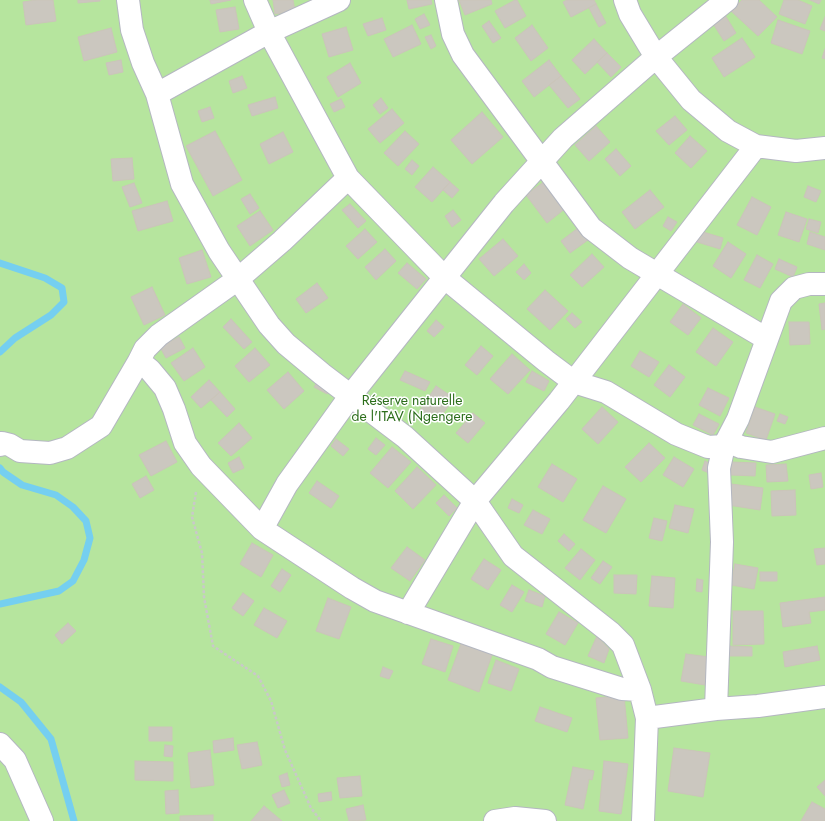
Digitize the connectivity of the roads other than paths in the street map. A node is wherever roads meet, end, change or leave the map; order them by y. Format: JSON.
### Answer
{"nodes":[{"id":1,"x":128,"y":0,"type":"edge"},
{"id":2,"x":255,"y":0,"type":"edge"},
{"id":3,"x":339,"y":0,"type":"edge"},
{"id":4,"x":446,"y":0,"type":"edge"},
{"id":5,"x":625,"y":0,"type":"edge"},
{"id":6,"x":727,"y":0,"type":"edge"},
{"id":7,"x":269,"y":32,"type":"junction"},
{"id":8,"x":656,"y":57,"type":"junction"},
{"id":9,"x":157,"y":94,"type":"junction"},
{"id":10,"x":756,"y":146,"type":"junction"},
{"id":11,"x":825,"y":148,"type":"edge"},
{"id":12,"x":542,"y":162,"type":"junction"},
{"id":13,"x":348,"y":178,"type":"junction"},
{"id":14,"x":657,"y":273,"type":"junction"},
{"id":15,"x":445,"y":278,"type":"junction"},
{"id":16,"x":238,"y":279,"type":"junction"},
{"id":17,"x":825,"y":284,"type":"edge"},
{"id":18,"x":767,"y":339,"type":"junction"},
{"id":19,"x":139,"y":361,"type":"junction"},
{"id":20,"x":574,"y":382,"type":"junction"},
{"id":21,"x":351,"y":395,"type":"junction"},
{"id":22,"x":825,"y":438,"type":"edge"},
{"id":23,"x":725,"y":444,"type":"junction"},
{"id":24,"x":0,"y":445,"type":"edge"},
{"id":25,"x":475,"y":501,"type":"junction"},
{"id":26,"x":262,"y":529,"type":"junction"},
{"id":27,"x":408,"y":613,"type":"junction"},
{"id":28,"x":640,"y":690,"type":"junction"},
{"id":29,"x":825,"y":696,"type":"edge"},
{"id":30,"x":716,"y":709,"type":"junction"},
{"id":31,"x":646,"y":718,"type":"junction"},
{"id":32,"x":0,"y":744,"type":"edge"},
{"id":33,"x":42,"y":821,"type":"edge"},
{"id":34,"x":495,"y":821,"type":"edge"},
{"id":35,"x":545,"y":821,"type":"edge"},
{"id":36,"x":643,"y":821,"type":"edge"}],
"edges":[{"from":1,"to":9,"type":"street"},
{"from":2,"to":7,"type":"street"},
{"from":3,"to":7,"type":"street"},
{"from":4,"to":12,"type":"street"},
{"from":5,"to":8,"type":"street"},
{"from":6,"to":8,"type":"street"},
{"from":7,"to":9,"type":"street"},
{"from":7,"to":13,"type":"street"},
{"from":8,"to":10,"type":"street"},
{"from":8,"to":12,"type":"street"},
{"from":9,"to":16,"type":"street"},
{"from":10,"to":11,"type":"street"},
{"from":10,"to":14,"type":"street"},
{"from":12,"to":14,"type":"street"},
{"from":12,"to":15,"type":"street"},
{"from":13,"to":15,"type":"street"},
{"from":13,"to":16,"type":"street"},
{"from":14,"to":18,"type":"street"},
{"from":14,"to":20,"type":"street"},
{"from":15,"to":20,"type":"street"},
{"from":15,"to":21,"type":"street"},
{"from":16,"to":19,"type":"street"},
{"from":16,"to":21,"type":"street"},
{"from":17,"to":18,"type":"street"},
{"from":18,"to":23,"type":"street"},
{"from":19,"to":24,"type":"street"},
{"from":19,"to":26,"type":"street"},
{"from":20,"to":23,"type":"street"},
{"from":20,"to":25,"type":"street"},
{"from":21,"to":25,"type":"street"},
{"from":21,"to":26,"type":"street"},
{"from":22,"to":23,"type":"street"},
{"from":23,"to":30,"type":"street"},
{"from":25,"to":27,"type":"street"},
{"from":25,"to":28,"type":"street"},
{"from":26,"to":27,"type":"street"},
{"from":27,"to":28,"type":"street"},
{"from":28,"to":31,"type":"street"},
{"from":29,"to":30,"type":"street"},
{"from":30,"to":31,"type":"street"},
{"from":31,"to":36,"type":"street"},
{"from":32,"to":33,"type":"street"},
{"from":34,"to":35,"type":"street"}]}
